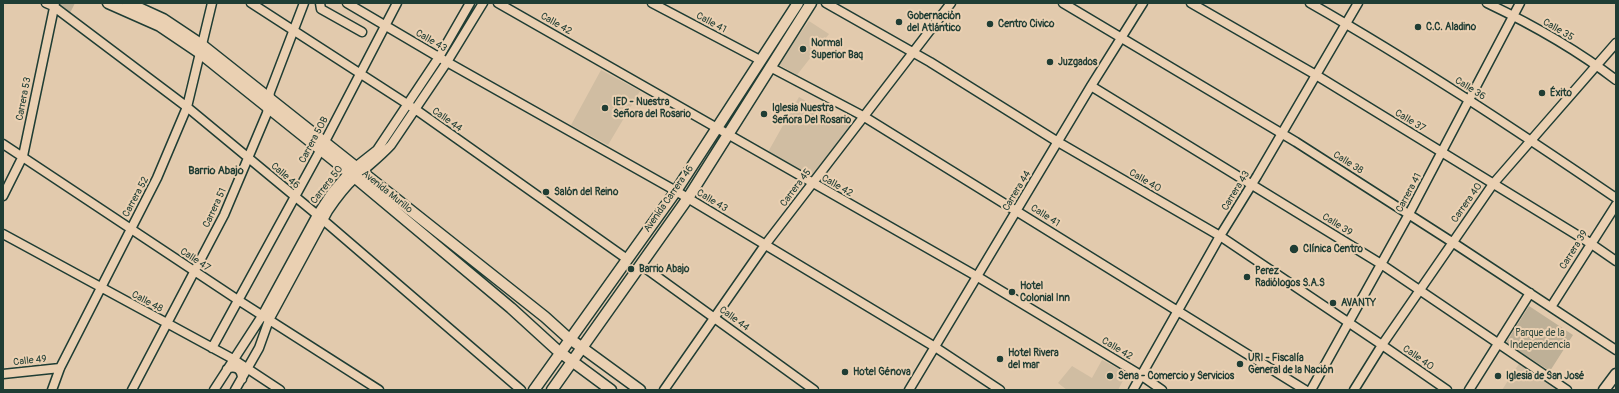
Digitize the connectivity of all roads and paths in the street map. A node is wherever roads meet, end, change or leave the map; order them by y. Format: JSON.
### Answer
{"nodes":[{"id":1,"x":108,"y":3,"type":"edge"},
{"id":2,"x":128,"y":3,"type":"edge"},
{"id":3,"x":212,"y":3,"type":"edge"},
{"id":4,"x":251,"y":3,"type":"edge"},
{"id":5,"x":304,"y":3,"type":"edge"},
{"id":6,"x":320,"y":3,"type":"edge"},
{"id":7,"x":347,"y":3,"type":"edge"},
{"id":8,"x":397,"y":3,"type":"edge"},
{"id":9,"x":470,"y":3,"type":"edge"},
{"id":10,"x":483,"y":3,"type":"edge"},
{"id":11,"x":498,"y":3,"type":"edge"},
{"id":12,"x":652,"y":3,"type":"edge"},
{"id":13,"x":798,"y":3,"type":"edge"},
{"id":14,"x":811,"y":3,"type":"edge"},
{"id":15,"x":826,"y":3,"type":"edge"},
{"id":16,"x":951,"y":3,"type":"edge"},
{"id":17,"x":1063,"y":3,"type":"edge"},
{"id":18,"x":1143,"y":3,"type":"edge"},
{"id":19,"x":1191,"y":3,"type":"edge"},
{"id":20,"x":1310,"y":3,"type":"edge"},
{"id":21,"x":1358,"y":3,"type":"edge"},
{"id":22,"x":1487,"y":3,"type":"edge"},
{"id":23,"x":1520,"y":3,"type":"edge"},
{"id":24,"x":51,"y":4,"type":"edge"},
{"id":25,"x":1513,"y":16,"type":"junction"},
{"id":26,"x":1345,"y":23,"type":"junction"},
{"id":27,"x":385,"y":26,"type":"junction"},
{"id":28,"x":294,"y":31,"type":"junction"},
{"id":29,"x":362,"y":32,"type":"dead end"},
{"id":30,"x":1121,"y":37,"type":"junction"},
{"id":31,"x":1616,"y":43,"type":"edge"},
{"id":32,"x":201,"y":49,"type":"junction"},
{"id":33,"x":914,"y":52,"type":"junction"},
{"id":34,"x":438,"y":57,"type":"junction"},
{"id":35,"x":760,"y":60,"type":"junction"},
{"id":36,"x":447,"y":62,"type":"junction"},
{"id":37,"x":1597,"y":65,"type":"junction"},
{"id":38,"x":770,"y":67,"type":"junction"},
{"id":39,"x":361,"y":73,"type":"junction"},
{"id":40,"x":1316,"y":75,"type":"junction"},
{"id":41,"x":1616,"y":80,"type":"edge"},
{"id":42,"x":1091,"y":86,"type":"junction"},
{"id":43,"x":1470,"y":101,"type":"junction"},
{"id":44,"x":269,"y":102,"type":"junction"},
{"id":45,"x":407,"y":104,"type":"junction"},
{"id":46,"x":187,"y":107,"type":"junction"},
{"id":47,"x":415,"y":109,"type":"junction"},
{"id":48,"x":863,"y":116,"type":"junction"},
{"id":49,"x":718,"y":128,"type":"junction"},
{"id":50,"x":728,"y":134,"type":"junction"},
{"id":51,"x":1282,"y":134,"type":"junction"},
{"id":52,"x":1531,"y":139,"type":"junction"},
{"id":53,"x":1058,"y":142,"type":"junction"},
{"id":54,"x":3,"y":144,"type":"edge"},
{"id":55,"x":323,"y":145,"type":"junction"},
{"id":56,"x":1442,"y":152,"type":"junction"},
{"id":57,"x":24,"y":156,"type":"junction"},
{"id":58,"x":248,"y":157,"type":"junction"},
{"id":59,"x":355,"y":172,"type":"junction"},
{"id":60,"x":812,"y":183,"type":"junction"},
{"id":61,"x":1252,"y":184,"type":"junction"},
{"id":62,"x":1493,"y":184,"type":"junction"},
{"id":63,"x":676,"y":191,"type":"junction"},
{"id":64,"x":3,"y":196,"type":"edge"},
{"id":65,"x":294,"y":197,"type":"junction"},
{"id":66,"x":688,"y":198,"type":"junction"},
{"id":67,"x":1616,"y":198,"type":"edge"},
{"id":68,"x":1616,"y":205,"type":"edge"},
{"id":69,"x":1017,"y":211,"type":"junction"},
{"id":70,"x":1409,"y":214,"type":"junction"},
{"id":71,"x":320,"y":218,"type":"junction"},
{"id":72,"x":131,"y":229,"type":"junction"},
{"id":73,"x":3,"y":234,"type":"edge"},
{"id":74,"x":1220,"y":236,"type":"junction"},
{"id":75,"x":1452,"y":242,"type":"junction"},
{"id":76,"x":1590,"y":243,"type":"junction"},
{"id":77,"x":765,"y":244,"type":"junction"},
{"id":78,"x":627,"y":259,"type":"junction"},
{"id":79,"x":1616,"y":261,"type":"edge"},
{"id":80,"x":1381,"y":264,"type":"junction"},
{"id":81,"x":641,"y":265,"type":"junction"},
{"id":82,"x":194,"y":271,"type":"junction"},
{"id":83,"x":978,"y":277,"type":"junction"},
{"id":84,"x":102,"y":289,"type":"junction"},
{"id":85,"x":1419,"y":291,"type":"junction"},
{"id":86,"x":1530,"y":293,"type":"junction"},
{"id":87,"x":238,"y":300,"type":"junction"},
{"id":88,"x":1551,"y":307,"type":"junction"},
{"id":89,"x":1178,"y":311,"type":"junction"},
{"id":90,"x":715,"y":317,"type":"junction"},
{"id":91,"x":266,"y":318,"type":"junction"},
{"id":92,"x":1348,"y":323,"type":"junction"},
{"id":93,"x":168,"y":324,"type":"junction"},
{"id":94,"x":570,"y":339,"type":"junction"},
{"id":95,"x":1498,"y":344,"type":"junction"},
{"id":96,"x":1382,"y":345,"type":"junction"},
{"id":97,"x":243,"y":346,"type":"junction"},
{"id":98,"x":935,"y":347,"type":"junction"},
{"id":99,"x":212,"y":348,"type":"junction"},
{"id":100,"x":582,"y":348,"type":"junction"},
{"id":101,"x":1616,"y":350,"type":"edge"},
{"id":102,"x":560,"y":353,"type":"junction"},
{"id":103,"x":255,"y":355,"type":"junction"},
{"id":104,"x":233,"y":359,"type":"junction"},
{"id":105,"x":572,"y":362,"type":"junction"},
{"id":106,"x":60,"y":368,"type":"junction"},
{"id":107,"x":248,"y":368,"type":"junction"},
{"id":108,"x":227,"y":369,"type":"junction"},
{"id":109,"x":585,"y":371,"type":"junction"},
{"id":110,"x":3,"y":374,"type":"edge"},
{"id":111,"x":564,"y":374,"type":"junction"},
{"id":112,"x":1616,"y":374,"type":"edge"},
{"id":113,"x":1142,"y":376,"type":"junction"},
{"id":114,"x":242,"y":378,"type":"junction"},
{"id":115,"x":52,"y":390,"type":"edge"},
{"id":116,"x":132,"y":390,"type":"edge"},
{"id":117,"x":214,"y":390,"type":"edge"},
{"id":118,"x":235,"y":390,"type":"edge"},
{"id":119,"x":280,"y":390,"type":"edge"},
{"id":120,"x":379,"y":390,"type":"edge"},
{"id":121,"x":521,"y":390,"type":"edge"},
{"id":122,"x":534,"y":390,"type":"edge"},
{"id":123,"x":552,"y":390,"type":"edge"},
{"id":124,"x":611,"y":390,"type":"edge"},
{"id":125,"x":640,"y":390,"type":"edge"},
{"id":126,"x":664,"y":390,"type":"edge"},
{"id":127,"x":814,"y":390,"type":"edge"},
{"id":128,"x":909,"y":390,"type":"edge"},
{"id":129,"x":1000,"y":390,"type":"edge"},
{"id":130,"x":1133,"y":390,"type":"edge"},
{"id":131,"x":1162,"y":390,"type":"edge"},
{"id":132,"x":1305,"y":390,"type":"edge"},
{"id":133,"x":1311,"y":390,"type":"edge"},
{"id":134,"x":1354,"y":390,"type":"edge"},
{"id":135,"x":1447,"y":390,"type":"edge"},
{"id":136,"x":1469,"y":390,"type":"edge"},
{"id":137,"x":1567,"y":390,"type":"edge"},
{"id":138,"x":1604,"y":390,"type":"edge"}],
"edges":[{"from":1,"to":32,"type":"main road","name":"Avenida Murillo"},
{"from":2,"to":32,"type":"main road","name":"Avenida Murillo"},
{"from":3,"to":32,"type":"street","name":"Carrera 52"},
{"from":4,"to":28,"type":"street","name":"Calle 44"},
{"from":5,"to":28,"type":"street","name":"Carrera 51"},
{"from":6,"to":29,"type":"street"},
{"from":7,"to":27,"type":"street","name":"Calle 43"},
{"from":8,"to":27,"type":"street","name":"Carrera 50B"},
{"from":9,"to":34,"type":"street","name":"Carrera 50"},
{"from":10,"to":36,"type":"street","name":"Carrera 50"},
{"from":11,"to":49,"type":"street","name":"Calle 42"},
{"from":12,"to":35,"type":"street","name":"Calle 41"},
{"from":13,"to":35,"type":"main road","name":"Avenida Carrera 46"},
{"from":14,"to":38,"type":"main road","name":"Avenida Carrera 46"},
{"from":15,"to":33,"type":"street","name":"Calle 40"},
{"from":16,"to":33,"type":"street","name":"Carrera 45"},
{"from":17,"to":30,"type":"street","name":"Calle 38"},
{"from":18,"to":30,"type":"street","name":"Carrera 44"},
{"from":19,"to":40,"type":"street","name":"Calle 37"},
{"from":20,"to":26,"type":"street","name":"Calle 36"},
{"from":21,"to":26,"type":"street","name":"Carrera 43"},
{"from":22,"to":25,"type":"street","name":"Calle 35"},
{"from":23,"to":25,"type":"street","name":"Carrera 41"},
{"from":24,"to":46,"type":"street","name":"Calle 46"},
{"from":24,"to":57,"type":"street","name":"Carrera 53"},
{"from":25,"to":37,"type":"street","name":"Calle 35"},
{"from":25,"to":43,"type":"street","name":"Carrera 41"},
{"from":26,"to":40,"type":"street","name":"Carrera 43"},
{"from":26,"to":43,"type":"street","name":"Calle 36"},
{"from":27,"to":34,"type":"street","name":"Calle 43"},
{"from":27,"to":39,"type":"street","name":"Carrera 50B"},
{"from":28,"to":39,"type":"street","name":"Calle 44"},
{"from":28,"to":44,"type":"street","name":"Carrera 51"},
{"from":30,"to":42,"type":"street","name":"Carrera 44"},
{"from":30,"to":51,"type":"street","name":"Calle 38"},
{"from":31,"to":37,"type":"street","name":"Carrera 40"},
{"from":32,"to":44,"type":"main road","name":"Avenida Murillo"},
{"from":32,"to":46,"type":"street","name":"Carrera 52"},
{"from":33,"to":48,"type":"street","name":"Carrera 45"},
{"from":33,"to":53,"type":"street","name":"Calle 40"},
{"from":34,"to":36,"type":"street","name":"Calle 43"},
{"from":34,"to":45,"type":"street","name":"Carrera 50"},
{"from":35,"to":49,"type":"main road","name":"Avenida Carrera 46"},
{"from":36,"to":47,"type":"street","name":"Carrera 50"},
{"from":36,"to":63,"type":"street","name":"Calle 43"},
{"from":37,"to":41,"type":"street","name":"Calle 35"},
{"from":37,"to":52,"type":"street","name":"Carrera 40"},
{"from":38,"to":48,"type":"street","name":"Calle 41"},
{"from":38,"to":50,"type":"main road","name":"Avenida Carrera 46"},
{"from":39,"to":45,"type":"street","name":"Calle 44"},
{"from":39,"to":55,"type":"street","name":"Carrera 50B"},
{"from":40,"to":51,"type":"street","name":"Carrera 43"},
{"from":40,"to":56,"type":"street","name":"Calle 37"},
{"from":42,"to":53,"type":"street","name":"Carrera 44"},
{"from":42,"to":61,"type":"street","name":"Calle 39"},
{"from":43,"to":52,"type":"street","name":"Calle 36"},
{"from":43,"to":56,"type":"street","name":"Carrera 41"},
{"from":44,"to":55,"type":"main road","name":"Avenida Murillo"},
{"from":44,"to":58,"type":"street","name":"Carrera 51"},
{"from":45,"to":47,"type":"street","name":"Calle 44"},
{"from":45,"to":59,"type":"street","name":"Carrera 50"},
{"from":46,"to":58,"type":"street","name":"Calle 46"},
{"from":46,"to":72,"type":"street","name":"Carrera 52"},
{"from":47,"to":59,"type":"street","name":"Carrera 50"},
{"from":47,"to":78,"type":"street","name":"Calle 44"},
{"from":48,"to":60,"type":"street","name":"Carrera 45"},
{"from":48,"to":69,"type":"street","name":"Calle 41"},
{"from":49,"to":50,"type":"street","name":"Calle 42"},
{"from":49,"to":63,"type":"main road","name":"Avenida Carrera 46"},
{"from":50,"to":60,"type":"street","name":"Calle 42"},
{"from":50,"to":66,"type":"main road","name":"Avenida Carrera 46"},
{"from":51,"to":61,"type":"street","name":"Carrera 43"},
{"from":51,"to":70,"type":"street","name":"Calle 38"},
{"from":52,"to":62,"type":"street","name":"Carrera 40"},
{"from":52,"to":67,"type":"street","name":"Calle 36"},
{"from":53,"to":69,"type":"street","name":"Carrera 44"},
{"from":53,"to":74,"type":"street","name":"Calle 40"},
{"from":54,"to":57,"type":"street","name":"Calle 47"},
{"from":55,"to":59,"type":"main road","name":"Avenida Murillo"},
{"from":55,"to":65,"type":"street","name":"Carrera 50B"},
{"from":56,"to":62,"type":"street","name":"Calle 37"},
{"from":56,"to":70,"type":"street","name":"Carrera 41"},
{"from":57,"to":64,"type":"street","name":"Carrera 53"},
{"from":57,"to":72,"type":"street","name":"Calle 47"},
{"from":58,"to":65,"type":"street","name":"Calle 46"},
{"from":58,"to":82,"type":"street","name":"Carrera 51"},
{"from":59,"to":71,"type":"street","name":"Carrera 50"},
{"from":59,"to":94,"type":"main road","name":"Avenida Murillo"},
{"from":59,"to":102,"type":"main road","name":"Avenida Murillo"},
{"from":60,"to":77,"type":"street","name":"Carrera 45"},
{"from":60,"to":83,"type":"street","name":"Calle 42"},
{"from":61,"to":74,"type":"street","name":"Carrera 43"},
{"from":61,"to":80,"type":"street","name":"Calle 39"},
{"from":62,"to":75,"type":"street","name":"Carrera 40"},
{"from":62,"to":76,"type":"street","name":"Calle 37"},
{"from":63,"to":66,"type":"street","name":"Calle 43"},
{"from":63,"to":78,"type":"main road","name":"Avenida Carrera 46"},
{"from":65,"to":71,"type":"street","name":"Calle 46"},
{"from":65,"to":87,"type":"street","name":"Carrera 50B"},
{"from":66,"to":77,"type":"street","name":"Calle 43"},
{"from":66,"to":81,"type":"main road","name":"Avenida Carrera 46"},
{"from":68,"to":76,"type":"street","name":"Carrera 39"},
{"from":69,"to":83,"type":"street","name":"Carrera 44"},
{"from":69,"to":89,"type":"street","name":"Calle 41"},
{"from":70,"to":75,"type":"street","name":"Calle 38"},
{"from":70,"to":80,"type":"street","name":"Carrera 41"},
{"from":71,"to":91,"type":"street","name":"Carrera 50"},
{"from":71,"to":121,"type":"street","name":"Calle 46"},
{"from":72,"to":82,"type":"street","name":"Calle 47"},
{"from":72,"to":84,"type":"street","name":"Carrera 52"},
{"from":73,"to":84,"type":"street","name":"Calle 48"},
{"from":74,"to":89,"type":"street","name":"Carrera 43"},
{"from":74,"to":92,"type":"street","name":"Calle 40"},
{"from":75,"to":85,"type":"street","name":"Carrera 40"},
{"from":75,"to":86,"type":"street","name":"Calle 38"},
{"from":76,"to":79,"type":"street","name":"Calle 37"},
{"from":76,"to":88,"type":"street","name":"Carrera 39"},
{"from":77,"to":90,"type":"street","name":"Carrera 45"},
{"from":77,"to":98,"type":"street","name":"Calle 43"},
{"from":78,"to":94,"type":"main road","name":"Avenida Carrera 46"},
{"from":80,"to":85,"type":"street","name":"Calle 39"},
{"from":80,"to":92,"type":"street","name":"Carrera 41"},
{"from":81,"to":90,"type":"street","name":"Calle 44"},
{"from":81,"to":100,"type":"main road","name":"Avenida Carrera 46"},
{"from":82,"to":87,"type":"street","name":"Calle 47"},
{"from":82,"to":93,"type":"street","name":"Carrera 51"},
{"from":83,"to":98,"type":"street","name":"Carrera 44"},
{"from":83,"to":113,"type":"street","name":"Calle 42"},
{"from":84,"to":93,"type":"street","name":"Calle 48"},
{"from":84,"to":106,"type":"street","name":"Carrera 52"},
{"from":85,"to":95,"type":"street","name":"Calle 39"},
{"from":85,"to":96,"type":"street","name":"Carrera 40"},
{"from":86,"to":88,"type":"street","name":"Calle 38"},
{"from":86,"to":95,"type":"street"},
{"from":87,"to":91,"type":"street","name":"Calle 47"},
{"from":87,"to":99,"type":"street","name":"Carrera 50B"},
{"from":88,"to":101,"type":"street","name":"Calle 38"},
{"from":89,"to":113,"type":"street","name":"Carrera 43"},
{"from":89,"to":132,"type":"street","name":"Calle 41"},
{"from":90,"to":126,"type":"street","name":"Carrera 45"},
{"from":90,"to":127,"type":"street","name":"Calle 44"},
{"from":91,"to":97,"type":"street","name":"Carrera 50"},
{"from":91,"to":103,"type":"street","name":"Carrera 50"},
{"from":91,"to":120,"type":"street","name":"Calle 47"},
{"from":92,"to":96,"type":"street","name":"Calle 40"},
{"from":92,"to":133,"type":"street","name":"Carrera 41"},
{"from":93,"to":99,"type":"street","name":"Calle 48"},
{"from":93,"to":116,"type":"street","name":"Carrera 51"},
{"from":94,"to":100,"type":"main road","name":"Avenida Murillo"},
{"from":94,"to":102,"type":"main road","name":"Avenida Carrera 46"},
{"from":95,"to":136,"type":"street"},
{"from":95,"to":137,"type":"street","name":"Calle 39"},
{"from":96,"to":134,"type":"street","name":"Carrera 40"},
{"from":96,"to":135,"type":"street","name":"Calle 40"},
{"from":97,"to":103,"type":"street"},
{"from":97,"to":104,"type":"street","name":"Carrera 50"},
{"from":98,"to":128,"type":"street","name":"Carrera 44"},
{"from":98,"to":129,"type":"street","name":"Calle 43"},
{"from":99,"to":104,"type":"street","name":"Calle 48"},
{"from":100,"to":105,"type":"main road","name":"Avenida Carrera 46"},
{"from":100,"to":125,"type":"main road","name":"Avenida Murillo"},
{"from":102,"to":105,"type":"main road","name":"Avenida Murillo"},
{"from":102,"to":122,"type":"main road","name":"Avenida Carrera 46"},
{"from":103,"to":107,"type":"street","name":"Carrera 50"},
{"from":104,"to":107,"type":"street","name":"Calle 48"},
{"from":104,"to":108,"type":"street","name":"Carrera 50"},
{"from":105,"to":109,"type":"main road","name":"Avenida Murillo"},
{"from":105,"to":111,"type":"main road","name":"Avenida Carrera 46"},
{"from":106,"to":110,"type":"street","name":"Calle 49"},
{"from":106,"to":115,"type":"street","name":"Carrera 52"},
{"from":107,"to":114,"type":"street","name":"Carrera 50"},
{"from":107,"to":119,"type":"street","name":"Calle 48"},
{"from":108,"to":114,"type":"street"},
{"from":108,"to":117,"type":"street","name":"Carrera 50"},
{"from":109,"to":111,"type":"main road"},
{"from":109,"to":124,"type":"main road","name":"Avenida Murillo"},
{"from":111,"to":123,"type":"main road","name":"Avenida Carrera 46"},
{"from":112,"to":138,"type":"main road"},
{"from":113,"to":130,"type":"street","name":"Carrera 43"},
{"from":113,"to":131,"type":"street","name":"Calle 42"},
{"from":114,"to":118,"type":"street","name":"Carrera 50"}]}
